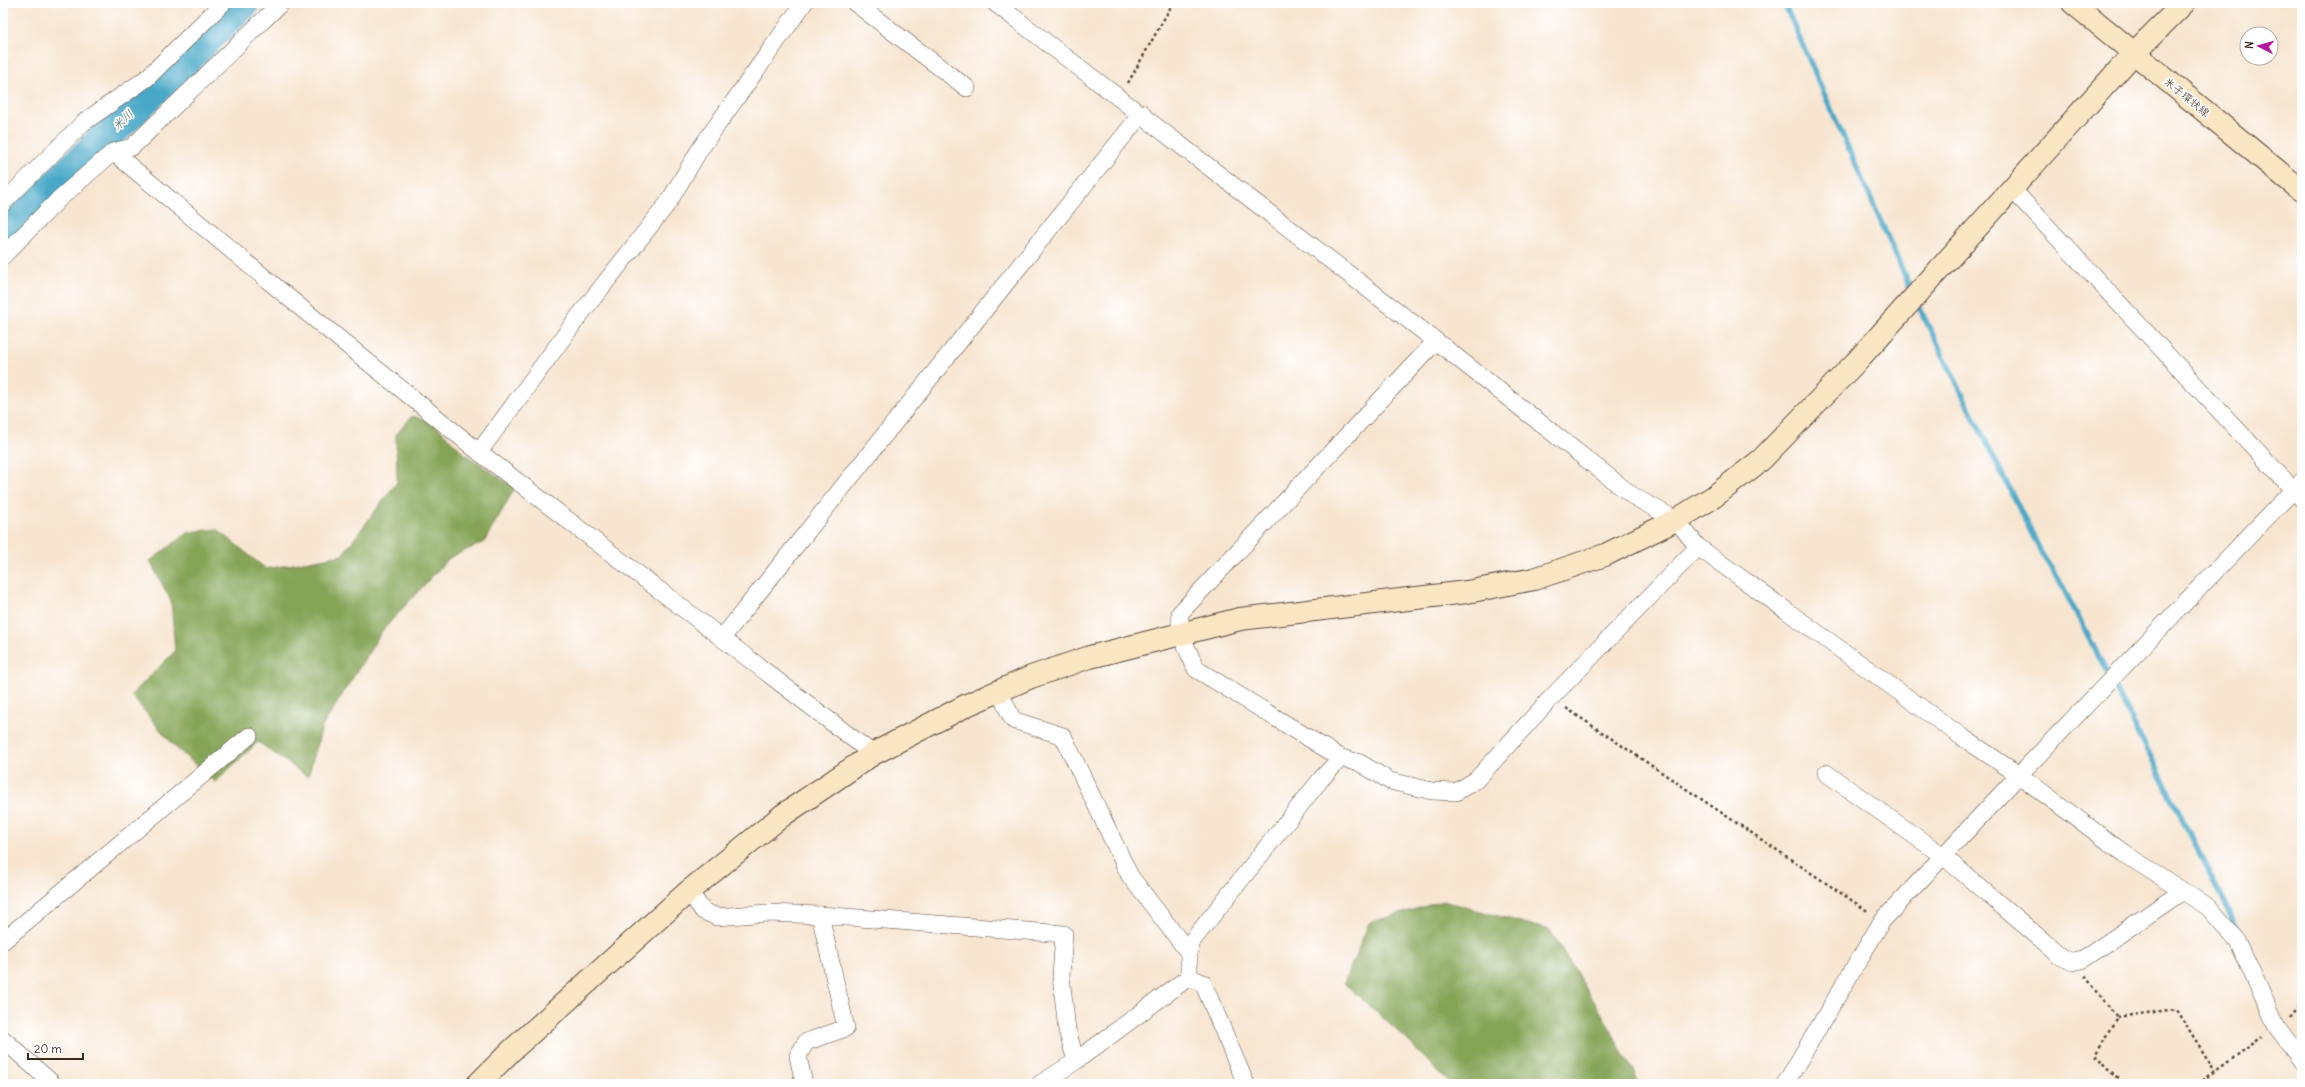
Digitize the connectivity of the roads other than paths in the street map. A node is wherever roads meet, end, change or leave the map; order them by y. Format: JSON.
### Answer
{"nodes":[{"id":1,"x":224,"y":3,"type":"edge"},
{"id":2,"x":281,"y":3,"type":"edge"},
{"id":3,"x":804,"y":3,"type":"edge"},
{"id":4,"x":855,"y":3,"type":"edge"},
{"id":5,"x":995,"y":3,"type":"edge"},
{"id":6,"x":2073,"y":3,"type":"edge"},
{"id":7,"x":2184,"y":3,"type":"edge"},
{"id":8,"x":2134,"y":53,"type":"junction"},
{"id":9,"x":967,"y":88,"type":"dead end"},
{"id":10,"x":1142,"y":113,"type":"junction"},
{"id":11,"x":113,"y":152,"type":"junction"},
{"id":12,"x":2012,"y":189,"type":"junction"},
{"id":13,"x":2302,"y":191,"type":"edge"},
{"id":14,"x":3,"y":203,"type":"edge"},
{"id":15,"x":3,"y":256,"type":"edge"},
{"id":16,"x":1436,"y":341,"type":"junction"},
{"id":17,"x":479,"y":452,"type":"junction"},
{"id":18,"x":2299,"y":490,"type":"edge"},
{"id":19,"x":1676,"y":520,"type":"junction"},
{"id":20,"x":1698,"y":547,"type":"junction"},
{"id":21,"x":1180,"y":633,"type":"junction"},
{"id":22,"x":722,"y":638,"type":"junction"},
{"id":23,"x":999,"y":691,"type":"junction"},
{"id":24,"x":249,"y":736,"type":"dead end"},
{"id":25,"x":873,"y":754,"type":"junction"},
{"id":26,"x":1341,"y":758,"type":"junction"},
{"id":27,"x":1826,"y":772,"type":"dead end"},
{"id":28,"x":2019,"y":775,"type":"junction"},
{"id":29,"x":1943,"y":856,"type":"junction"},
{"id":30,"x":689,"y":891,"type":"junction"},
{"id":31,"x":2183,"y":891,"type":"junction"},
{"id":32,"x":820,"y":915,"type":"junction"},
{"id":33,"x":3,"y":941,"type":"edge"},
{"id":34,"x":1188,"y":953,"type":"junction"},
{"id":35,"x":1189,"y":977,"type":"junction"},
{"id":36,"x":3,"y":1039,"type":"edge"},
{"id":37,"x":2302,"y":1060,"type":"edge"},
{"id":38,"x":1076,"y":1061,"type":"junction"},
{"id":39,"x":53,"y":1084,"type":"edge"},
{"id":40,"x":478,"y":1084,"type":"edge"},
{"id":41,"x":804,"y":1084,"type":"edge"},
{"id":42,"x":1040,"y":1084,"type":"edge"},
{"id":43,"x":1246,"y":1084,"type":"edge"},
{"id":44,"x":1785,"y":1084,"type":"edge"}],
"edges":[{"from":1,"to":14,"type":"street"},
{"from":2,"to":11,"type":"street"},
{"from":3,"to":17,"type":"street"},
{"from":4,"to":9,"type":"street"},
{"from":5,"to":10,"type":"street"},
{"from":6,"to":8,"type":"street","name":"米子環状線"},
{"from":7,"to":8,"type":"street"},
{"from":8,"to":12,"type":"street"},
{"from":8,"to":13,"type":"street","name":"米子環状線"},
{"from":10,"to":16,"type":"street"},
{"from":10,"to":22,"type":"street"},
{"from":11,"to":15,"type":"street"},
{"from":11,"to":17,"type":"street"},
{"from":12,"to":18,"type":"street"},
{"from":12,"to":19,"type":"street"},
{"from":16,"to":19,"type":"street"},
{"from":16,"to":21,"type":"street"},
{"from":17,"to":22,"type":"street"},
{"from":18,"to":28,"type":"street"},
{"from":19,"to":20,"type":"street"},
{"from":19,"to":21,"type":"street"},
{"from":20,"to":26,"type":"street"},
{"from":20,"to":28,"type":"street"},
{"from":21,"to":23,"type":"street"},
{"from":21,"to":26,"type":"street"},
{"from":22,"to":25,"type":"street"},
{"from":23,"to":25,"type":"street"},
{"from":23,"to":34,"type":"street"},
{"from":24,"to":33,"type":"street"},
{"from":25,"to":30,"type":"street"},
{"from":26,"to":34,"type":"street"},
{"from":27,"to":29,"type":"street"},
{"from":28,"to":29,"type":"street"},
{"from":28,"to":31,"type":"street"},
{"from":29,"to":31,"type":"street"},
{"from":29,"to":44,"type":"street"},
{"from":30,"to":32,"type":"street"},
{"from":30,"to":40,"type":"street"},
{"from":31,"to":37,"type":"street"},
{"from":32,"to":38,"type":"street"},
{"from":32,"to":41,"type":"street"},
{"from":34,"to":35,"type":"street"},
{"from":35,"to":38,"type":"street"},
{"from":35,"to":43,"type":"street"},
{"from":36,"to":39,"type":"street"},
{"from":38,"to":42,"type":"street"}]}
